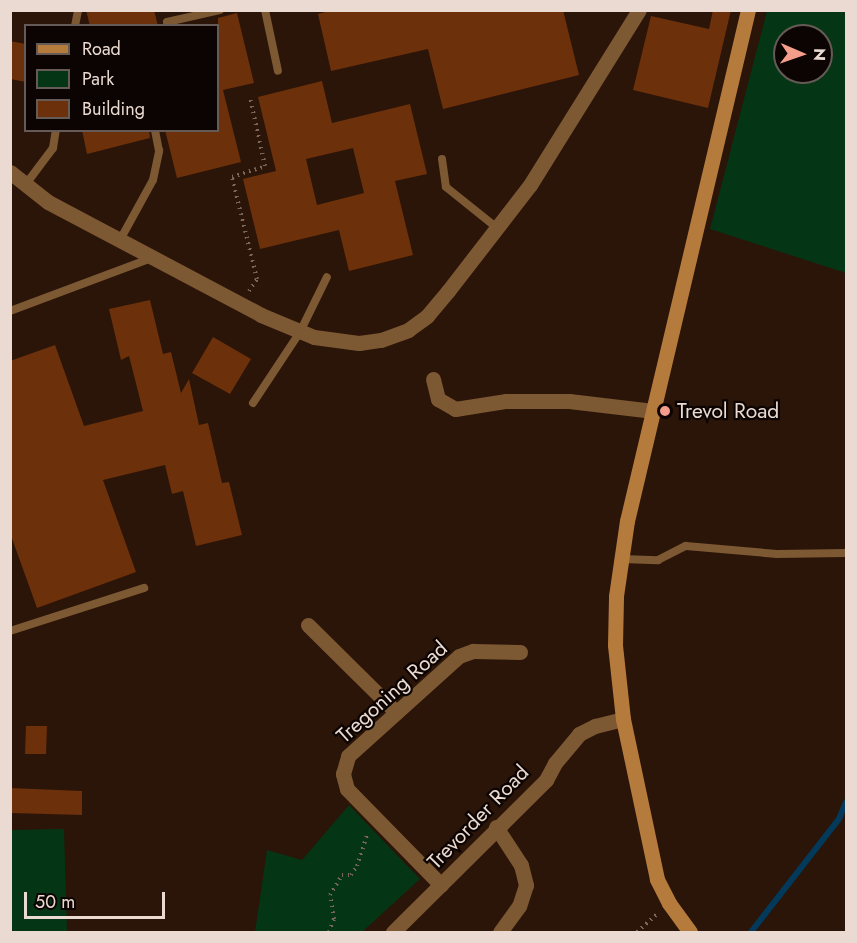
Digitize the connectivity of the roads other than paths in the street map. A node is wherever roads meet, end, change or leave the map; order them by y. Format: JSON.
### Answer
{"nodes":[{"id":1,"x":220,"y":10,"type":"edge"},
{"id":2,"x":265,"y":10,"type":"edge"},
{"id":3,"x":639,"y":10,"type":"edge"},
{"id":4,"x":747,"y":10,"type":"edge"},
{"id":5,"x":168,"y":24,"type":"edge"},
{"id":6,"x":278,"y":71,"type":"dead end"},
{"id":7,"x":56,"y":132,"type":"edge"},
{"id":8,"x":155,"y":132,"type":"edge"},
{"id":9,"x":442,"y":159,"type":"dead end"},
{"id":10,"x":10,"y":172,"type":"edge"},
{"id":11,"x":26,"y":184,"type":"junction"},
{"id":12,"x":497,"y":228,"type":"junction"},
{"id":13,"x":120,"y":240,"type":"junction"},
{"id":14,"x":152,"y":258,"type":"junction"},
{"id":15,"x":327,"y":277,"type":"dead end"},
{"id":16,"x":10,"y":312,"type":"edge"},
{"id":17,"x":300,"y":332,"type":"junction"},
{"id":18,"x":433,"y":379,"type":"dead end"},
{"id":19,"x":253,"y":403,"type":"dead end"},
{"id":20,"x":653,"y":411,"type":"junction"},
{"id":21,"x":846,"y":553,"type":"edge"},
{"id":22,"x":621,"y":559,"type":"junction"},
{"id":23,"x":144,"y":588,"type":"dead end"},
{"id":24,"x":308,"y":625,"type":"dead end"},
{"id":25,"x":10,"y":631,"type":"edge"},
{"id":26,"x":520,"y":652,"type":"dead end"},
{"id":27,"x":396,"y":712,"type":"junction"},
{"id":28,"x":623,"y":719,"type":"junction"},
{"id":29,"x":496,"y":827,"type":"junction"},
{"id":30,"x":441,"y":885,"type":"junction"},
{"id":31,"x":393,"y":933,"type":"edge"},
{"id":32,"x":500,"y":933,"type":"edge"},
{"id":33,"x":690,"y":933,"type":"edge"}],
"edges":[{"from":1,"to":5,"type":"lane"},
{"from":2,"to":6,"type":"lane"},
{"from":3,"to":12,"type":"street"},
{"from":4,"to":20,"type":"street"},
{"from":7,"to":11,"type":"lane"},
{"from":8,"to":13,"type":"lane"},
{"from":9,"to":12,"type":"lane"},
{"from":10,"to":11,"type":"street"},
{"from":11,"to":13,"type":"street"},
{"from":12,"to":17,"type":"street"},
{"from":13,"to":14,"type":"street"},
{"from":14,"to":16,"type":"lane"},
{"from":14,"to":17,"type":"street"},
{"from":15,"to":17,"type":"lane"},
{"from":17,"to":19,"type":"lane"},
{"from":18,"to":20,"type":"street"},
{"from":20,"to":22,"type":"street"},
{"from":21,"to":22,"type":"lane"},
{"from":22,"to":28,"type":"street"},
{"from":23,"to":25,"type":"lane"},
{"from":24,"to":27,"type":"street"},
{"from":26,"to":27,"type":"street","name":"Tregoning Road"},
{"from":27,"to":30,"type":"street","name":"Tregoning Road"},
{"from":28,"to":29,"type":"street","name":"Trevorder Road"},
{"from":28,"to":33,"type":"street"},
{"from":29,"to":30,"type":"street","name":"Trevorder Road"},
{"from":29,"to":32,"type":"street"},
{"from":30,"to":31,"type":"street","name":"Trevorder Road"}]}
